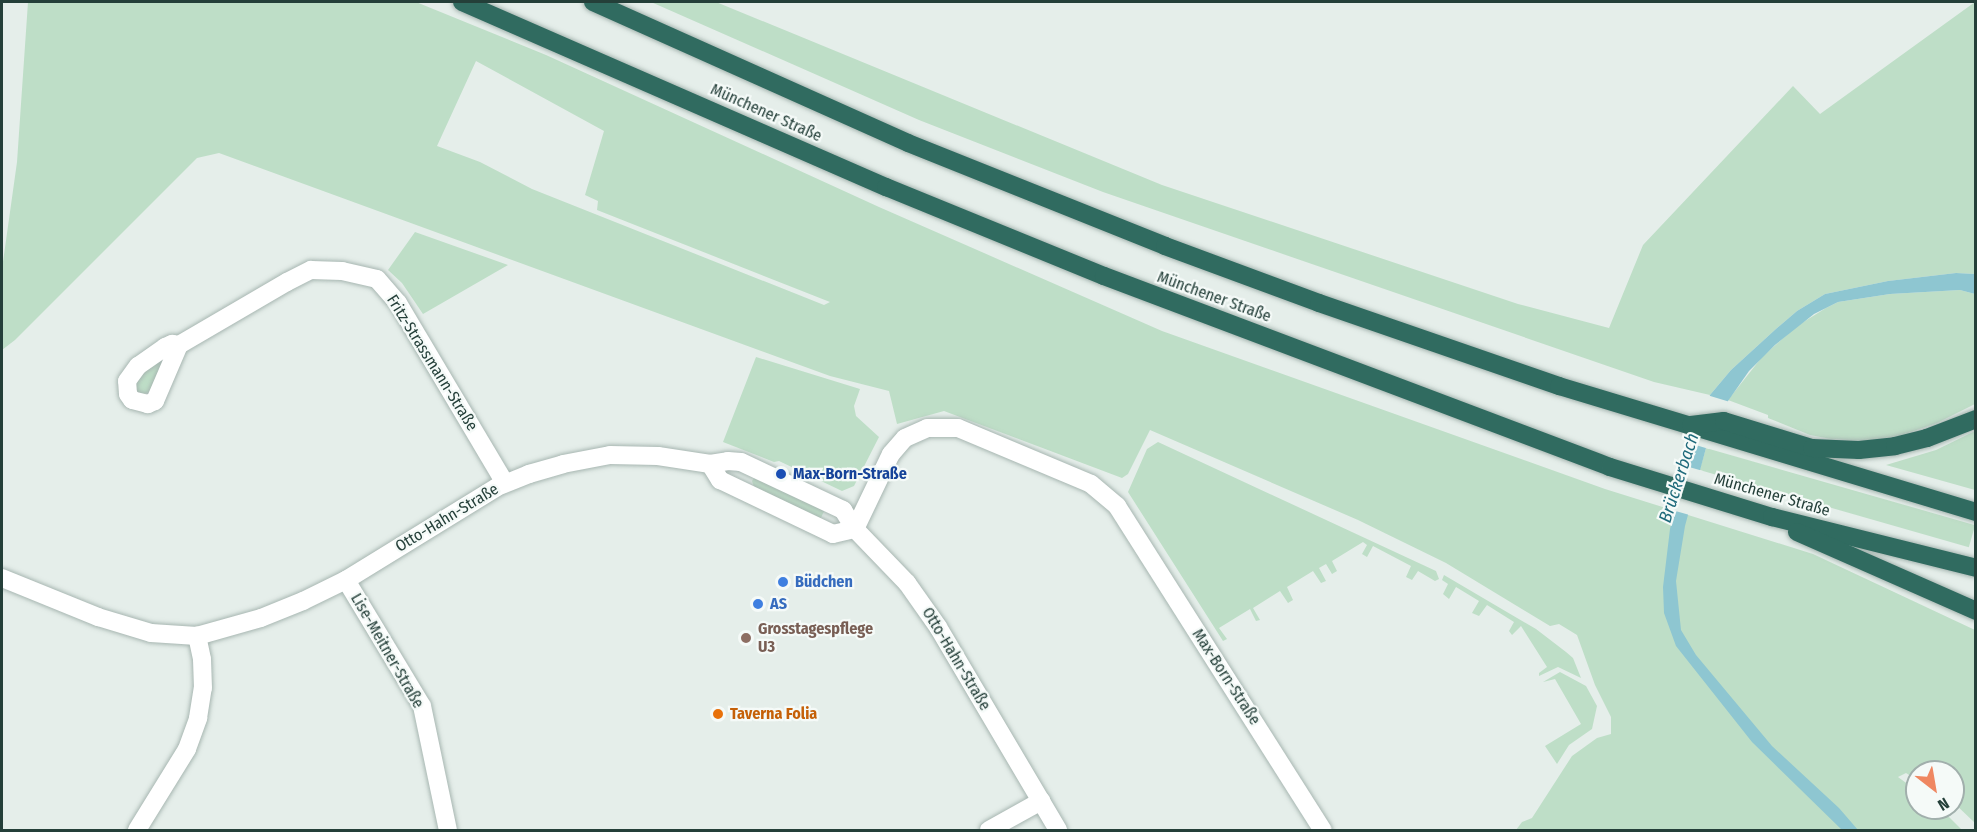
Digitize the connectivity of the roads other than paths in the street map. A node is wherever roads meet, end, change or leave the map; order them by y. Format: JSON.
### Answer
{"nodes":[{"id":1,"x":462,"y":2,"type":"edge"},
{"id":2,"x":594,"y":2,"type":"edge"},
{"id":3,"x":179,"y":345,"type":"dead end"},
{"id":4,"x":1976,"y":419,"type":"edge"},
{"id":5,"x":1759,"y":440,"type":"junction"},
{"id":6,"x":710,"y":464,"type":"junction"},
{"id":7,"x":505,"y":483,"type":"junction"},
{"id":8,"x":1976,"y":512,"type":"edge"},
{"id":9,"x":1772,"y":517,"type":"junction"},
{"id":10,"x":855,"y":529,"type":"junction"},
{"id":11,"x":1976,"y":568,"type":"edge"},
{"id":12,"x":2,"y":578,"type":"edge"},
{"id":13,"x":346,"y":579,"type":"junction"},
{"id":14,"x":1976,"y":611,"type":"edge"},
{"id":15,"x":197,"y":636,"type":"junction"},
{"id":16,"x":1041,"y":801,"type":"junction"},
{"id":17,"x":137,"y":831,"type":"edge"},
{"id":18,"x":448,"y":831,"type":"edge"},
{"id":19,"x":988,"y":831,"type":"edge"},
{"id":20,"x":1058,"y":831,"type":"edge"},
{"id":21,"x":1323,"y":831,"type":"edge"}],
"edges":[{"from":1,"to":9,"type":"highway","name":"Münchener Straße"},
{"from":2,"to":5,"type":"highway","name":"Münchener Straße"},
{"from":3,"to":7,"type":"street","name":"Fritz-Strassmann-Straße"},
{"from":4,"to":5,"type":"highway"},
{"from":5,"to":8,"type":"highway","name":"Münchener Straße"},
{"from":6,"to":7,"type":"street","name":"Otto-Hahn-Straße"},
{"from":6,"to":10,"type":"street","name":"Otto-Hahn-Straße"},
{"from":6,"to":10,"type":"street"},
{"from":7,"to":13,"type":"street","name":"Otto-Hahn-Straße"},
{"from":9,"to":11,"type":"highway","name":"Münchener Straße"},
{"from":9,"to":14,"type":"highway"},
{"from":10,"to":16,"type":"street","name":"Otto-Hahn-Straße"},
{"from":10,"to":21,"type":"street","name":"Max-Born-Straße"},
{"from":12,"to":15,"type":"street","name":"Otto-Hahn-Straße"},
{"from":13,"to":15,"type":"street","name":"Otto-Hahn-Straße"},
{"from":13,"to":18,"type":"street","name":"Lise-Meitner-Straße"},
{"from":15,"to":17,"type":"street"},
{"from":16,"to":19,"type":"street"},
{"from":16,"to":20,"type":"street","name":"Otto-Hahn-Straße"}]}
